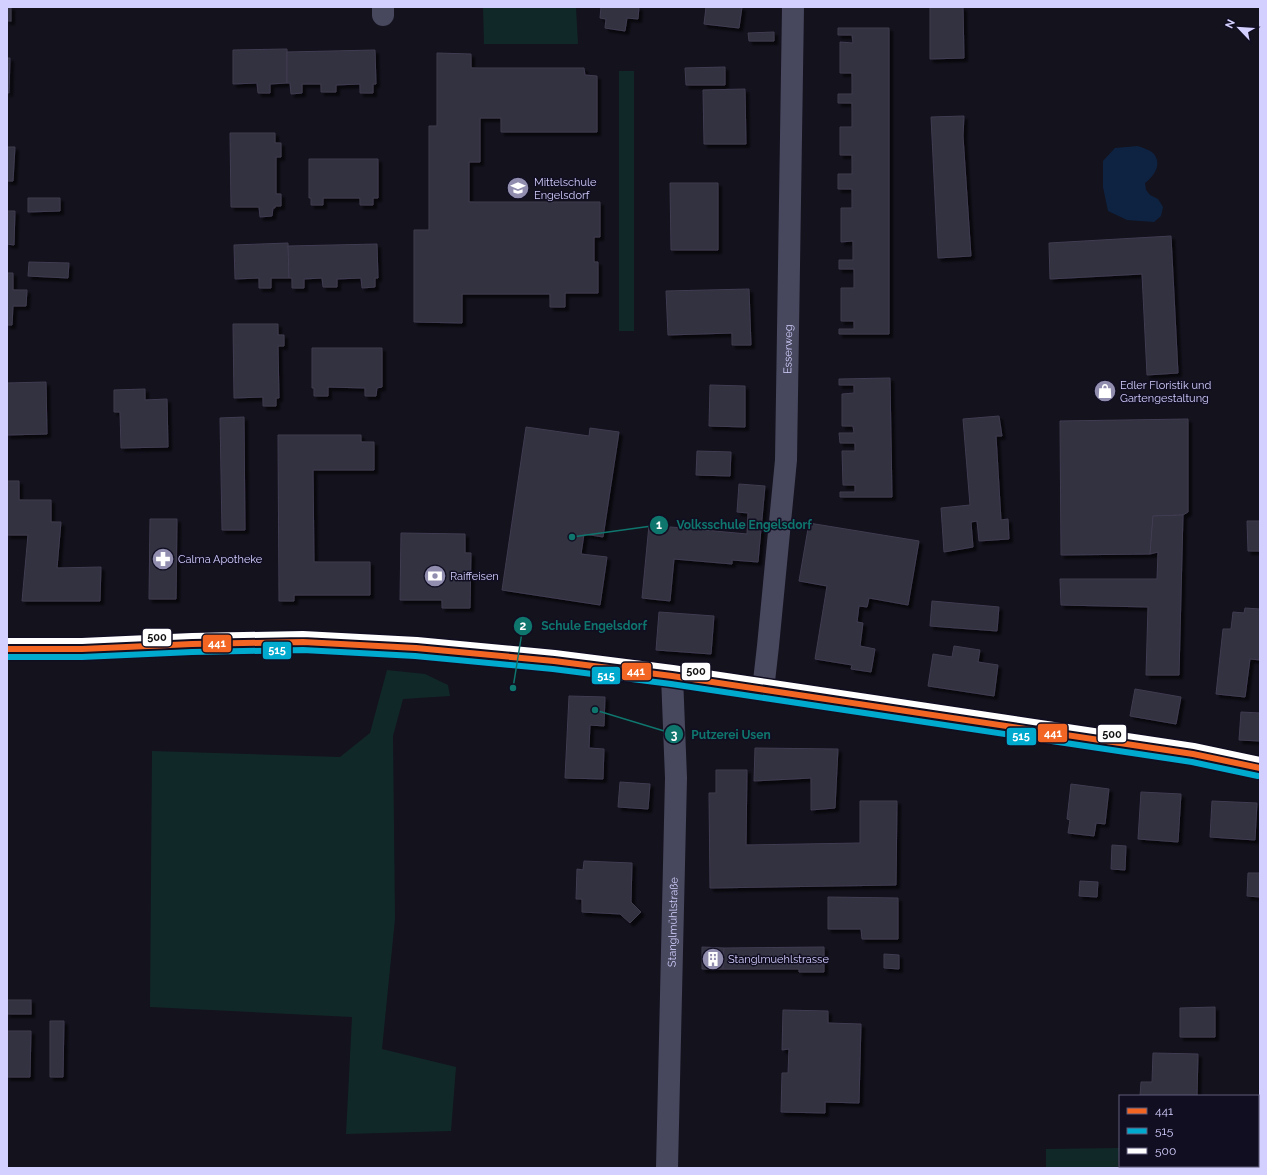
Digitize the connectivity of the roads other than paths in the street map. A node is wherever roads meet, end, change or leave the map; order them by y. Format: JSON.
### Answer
{"nodes":[{"id":1,"x":793,"y":7,"type":"edge"},
{"id":2,"x":7,"y":649,"type":"edge"},
{"id":3,"x":672,"y":676,"type":"junction"},
{"id":4,"x":763,"y":690,"type":"junction"},
{"id":5,"x":1260,"y":768,"type":"edge"},
{"id":6,"x":667,"y":1168,"type":"edge"}],
"edges":[{"from":1,"to":4,"type":"street","name":"Esserweg"},
{"from":2,"to":3,"type":"main road"},
{"from":3,"to":4,"type":"main road"},
{"from":3,"to":6,"type":"street","name":"Stanglmühlstraße"},
{"from":4,"to":5,"type":"main road"}]}
